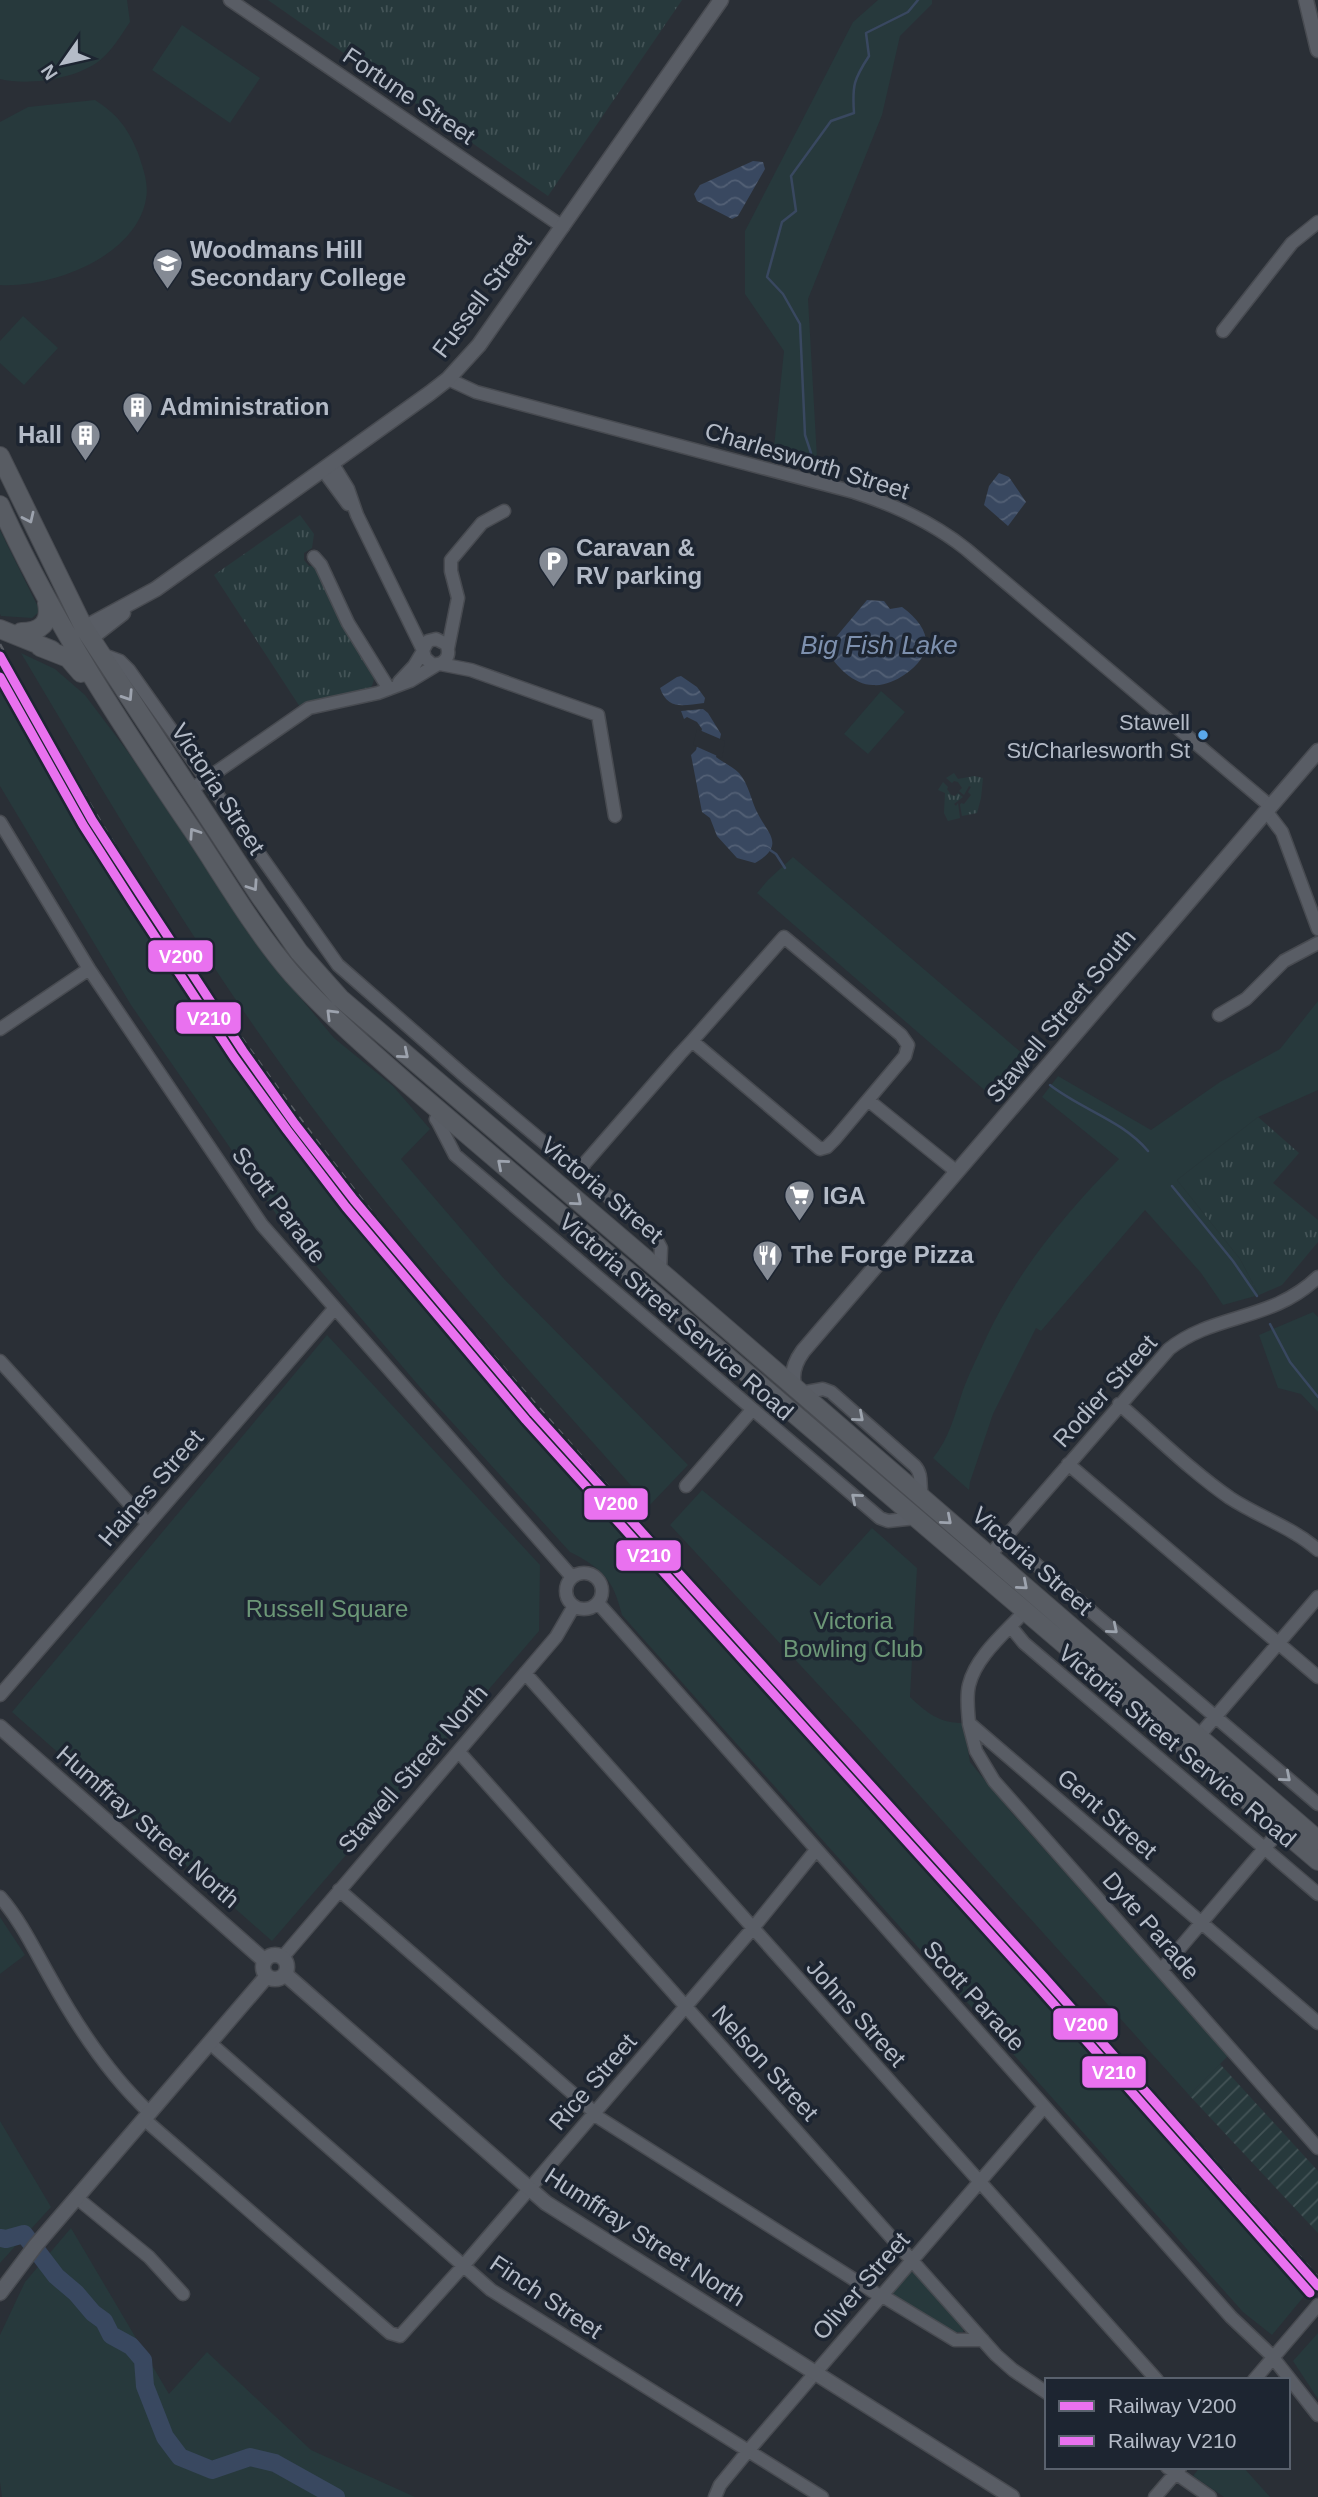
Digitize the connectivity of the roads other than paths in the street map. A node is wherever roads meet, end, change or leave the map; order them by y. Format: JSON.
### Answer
{"nodes":[{"id":1,"x":230,"y":0,"type":"edge"},
{"id":2,"x":721,"y":0,"type":"edge"},
{"id":3,"x":1306,"y":0,"type":"edge"},
{"id":4,"x":1318,"y":50,"type":"edge"},
{"id":5,"x":1318,"y":222,"type":"edge"},
{"id":6,"x":563,"y":228,"type":"junction"},
{"id":7,"x":1223,"y":331,"type":"dead end"},
{"id":8,"x":447,"y":379,"type":"junction"},
{"id":9,"x":0,"y":456,"type":"edge"},
{"id":10,"x":328,"y":466,"type":"junction"},
{"id":11,"x":0,"y":505,"type":"edge"},
{"id":12,"x":504,"y":511,"type":"dead end"},
{"id":13,"x":314,"y":557,"type":"dead end"},
{"id":14,"x":46,"y":600,"type":"junction"},
{"id":15,"x":452,"y":619,"type":"junction"},
{"id":16,"x":409,"y":622,"type":"junction"},
{"id":17,"x":21,"y":632,"type":"junction"},
{"id":18,"x":434,"y":639,"type":"junction"},
{"id":19,"x":92,"y":640,"type":"junction"},
{"id":20,"x":70,"y":642,"type":"junction"},
{"id":21,"x":40,"y":647,"type":"junction"},
{"id":22,"x":448,"y":649,"type":"junction"},
{"id":23,"x":423,"y":651,"type":"junction"},
{"id":24,"x":439,"y":664,"type":"junction"},
{"id":25,"x":471,"y":670,"type":"junction"},
{"id":26,"x":391,"y":688,"type":"junction"},
{"id":27,"x":1318,"y":751,"type":"edge"},
{"id":28,"x":146,"y":764,"type":"junction"},
{"id":29,"x":206,"y":779,"type":"junction"},
{"id":30,"x":189,"y":791,"type":"junction"},
{"id":31,"x":1268,"y":808,"type":"junction"},
{"id":32,"x":615,"y":816,"type":"dead end"},
{"id":33,"x":0,"y":821,"type":"edge"},
{"id":34,"x":1318,"y":929,"type":"edge"},
{"id":35,"x":1318,"y":943,"type":"edge"},
{"id":36,"x":89,"y":969,"type":"junction"},
{"id":37,"x":1219,"y":1015,"type":"dead end"},
{"id":38,"x":0,"y":1029,"type":"edge"},
{"id":39,"x":692,"y":1041,"type":"junction"},
{"id":40,"x":467,"y":1078,"type":"junction"},
{"id":41,"x":453,"y":1096,"type":"junction"},
{"id":42,"x":868,"y":1100,"type":"junction"},
{"id":43,"x":442,"y":1112,"type":"junction"},
{"id":44,"x":580,"y":1172,"type":"junction"},
{"id":45,"x":957,"y":1172,"type":"junction"},
{"id":46,"x":660,"y":1271,"type":"junction"},
{"id":47,"x":1318,"y":1277,"type":"edge"},
{"id":48,"x":335,"y":1308,"type":"junction"},
{"id":49,"x":838,"y":1311,"type":"junction"},
{"id":50,"x":0,"y":1361,"type":"edge"},
{"id":51,"x":777,"y":1373,"type":"junction"},
{"id":52,"x":798,"y":1391,"type":"junction"},
{"id":53,"x":778,"y":1399,"type":"junction"},
{"id":54,"x":1119,"y":1404,"type":"junction"},
{"id":55,"x":752,"y":1410,"type":"junction"},
{"id":56,"x":1068,"y":1464,"type":"junction"},
{"id":57,"x":686,"y":1486,"type":"dead end"},
{"id":58,"x":916,"y":1518,"type":"junction"},
{"id":59,"x":148,"y":1524,"type":"junction"},
{"id":60,"x":1005,"y":1538,"type":"junction"},
{"id":61,"x":966,"y":1548,"type":"junction"},
{"id":62,"x":1318,"y":1550,"type":"edge"},
{"id":63,"x":983,"y":1563,"type":"junction"},
{"id":64,"x":572,"y":1577,"type":"junction"},
{"id":65,"x":1318,"y":1597,"type":"edge"},
{"id":66,"x":598,"y":1603,"type":"junction"},
{"id":67,"x":573,"y":1606,"type":"junction"},
{"id":68,"x":1025,"y":1611,"type":"junction"},
{"id":69,"x":1011,"y":1626,"type":"junction"},
{"id":70,"x":1279,"y":1643,"type":"junction"},
{"id":71,"x":524,"y":1673,"type":"junction"},
{"id":72,"x":1318,"y":1677,"type":"edge"},
{"id":73,"x":0,"y":1695,"type":"edge"},
{"id":74,"x":1216,"y":1717,"type":"junction"},
{"id":75,"x":970,"y":1723,"type":"junction"},
{"id":76,"x":0,"y":1727,"type":"edge"},
{"id":77,"x":1198,"y":1737,"type":"junction"},
{"id":78,"x":459,"y":1752,"type":"junction"},
{"id":79,"x":1318,"y":1804,"type":"edge"},
{"id":80,"x":1281,"y":1829,"type":"junction"},
{"id":81,"x":1318,"y":1840,"type":"edge"},
{"id":82,"x":1265,"y":1848,"type":"junction"},
{"id":83,"x":816,"y":1850,"type":"junction"},
{"id":84,"x":1318,"y":1861,"type":"edge"},
{"id":85,"x":339,"y":1890,"type":"junction"},
{"id":86,"x":1318,"y":1894,"type":"edge"},
{"id":87,"x":0,"y":1897,"type":"edge"},
{"id":88,"x":1201,"y":1923,"type":"junction"},
{"id":89,"x":753,"y":1928,"type":"junction"},
{"id":90,"x":282,"y":1958,"type":"junction"},
{"id":91,"x":265,"y":1961,"type":"junction"},
{"id":92,"x":1161,"y":1969,"type":"junction"},
{"id":93,"x":285,"y":1974,"type":"junction"},
{"id":94,"x":267,"y":1976,"type":"junction"},
{"id":95,"x":686,"y":2006,"type":"junction"},
{"id":96,"x":1318,"y":2023,"type":"edge"},
{"id":97,"x":210,"y":2043,"type":"junction"},
{"id":98,"x":1044,"y":2107,"type":"junction"},
{"id":99,"x":594,"y":2113,"type":"junction"},
{"id":100,"x":147,"y":2116,"type":"junction"},
{"id":101,"x":1318,"y":2148,"type":"edge"},
{"id":102,"x":979,"y":2183,"type":"junction"},
{"id":103,"x":528,"y":2189,"type":"junction"},
{"id":104,"x":77,"y":2197,"type":"junction"},
{"id":105,"x":912,"y":2260,"type":"junction"},
{"id":106,"x":464,"y":2265,"type":"junction"},
{"id":107,"x":0,"y":2293,"type":"edge"},
{"id":108,"x":183,"y":2294,"type":"dead end"},
{"id":109,"x":880,"y":2295,"type":"junction"},
{"id":110,"x":1316,"y":2307,"type":"edge"},
{"id":111,"x":982,"y":2340,"type":"junction"},
{"id":112,"x":1273,"y":2358,"type":"junction"},
{"id":113,"x":814,"y":2373,"type":"junction"},
{"id":114,"x":1155,"y":2378,"type":"edge"},
{"id":115,"x":1256,"y":2378,"type":"edge"},
{"id":116,"x":1289,"y":2378,"type":"edge"},
{"id":117,"x":1290,"y":2380,"type":"edge"},
{"id":118,"x":1045,"y":2392,"type":"edge"},
{"id":119,"x":1318,"y":2416,"type":"edge"},
{"id":120,"x":748,"y":2451,"type":"junction"},
{"id":121,"x":1174,"y":2469,"type":"edge"},
{"id":122,"x":715,"y":2497,"type":"edge"},
{"id":123,"x":822,"y":2497,"type":"edge"},
{"id":124,"x":1012,"y":2497,"type":"edge"},
{"id":125,"x":1155,"y":2497,"type":"edge"},
{"id":126,"x":1210,"y":2497,"type":"edge"}],
"edges":[{"from":1,"to":6,"type":"street","name":"Fortune Street"},
{"from":2,"to":6,"type":"street","name":"Fussell Street"},
{"from":3,"to":4,"type":"street"},
{"from":5,"to":7,"type":"street"},
{"from":6,"to":8,"type":"street","name":"Fussell Street"},
{"from":8,"to":10,"type":"street","name":"Fussell Street"},
{"from":8,"to":31,"type":"street","name":"Charlesworth Street"},
{"from":9,"to":19,"type":"main road","name":"Victoria Street","one_way":true},
{"from":10,"to":16,"type":"street"},
{"from":10,"to":19,"type":"street","name":"Fussell Street"},
{"from":11,"to":14,"type":"main road","name":"Victoria Street"},
{"from":12,"to":15,"type":"street"},
{"from":13,"to":26,"type":"street"},
{"from":14,"to":17,"type":"main road"},
{"from":14,"to":20,"type":"main road","name":"Victoria Street"},
{"from":15,"to":18,"type":"street"},
{"from":15,"to":22,"type":"street"},
{"from":16,"to":18,"type":"street"},
{"from":16,"to":23,"type":"street"},
{"from":17,"to":20,"type":"main road"},
{"from":17,"to":21,"type":"main road"},
{"from":18,"to":22,"type":"street"},
{"from":18,"to":23,"type":"street"},
{"from":19,"to":20,"type":"main road"},
{"from":19,"to":29,"type":"street","name":"Victoria Street Service Road"},
{"from":19,"to":30,"type":"main road","name":"Victoria Street","one_way":true},
{"from":20,"to":21,"type":"main road"},
{"from":20,"to":28,"type":"main road","name":"Victoria Street"},
{"from":21,"to":28,"type":"main road"},
{"from":22,"to":24,"type":"street"},
{"from":22,"to":25,"type":"street"},
{"from":23,"to":24,"type":"street"},
{"from":23,"to":26,"type":"street"},
{"from":24,"to":25,"type":"street"},
{"from":24,"to":26,"type":"street"},
{"from":25,"to":32,"type":"street"},
{"from":26,"to":29,"type":"street"},
{"from":27,"to":31,"type":"street","name":"Stawell Street South"},
{"from":43,"to":28,"type":"main road","name":"Victoria Street","one_way":true},
{"from":29,"to":30,"type":"street"},
{"from":29,"to":40,"type":"street","name":"Victoria Street Service Road"},
{"from":30,"to":41,"type":"main road","name":"Victoria Street","one_way":true},
{"from":31,"to":34,"type":"street","name":"Charlesworth Street"},
{"from":31,"to":45,"type":"street","name":"Stawell Street South"},
{"from":33,"to":36,"type":"street","name":"Scott Parade"},
{"from":35,"to":37,"type":"street"},
{"from":36,"to":38,"type":"street"},
{"from":36,"to":48,"type":"street","name":"Scott Parade"},
{"from":39,"to":42,"type":"street"},
{"from":39,"to":42,"type":"street"},
{"from":39,"to":44,"type":"street"},
{"from":40,"to":41,"type":"street"},
{"from":40,"to":44,"type":"street","name":"Victoria Street Service Road"},
{"from":41,"to":43,"type":"main road"},
{"from":41,"to":46,"type":"main road","name":"Victoria Street","one_way":true},
{"from":42,"to":45,"type":"street"},
{"from":53,"to":43,"type":"main road","name":"Victoria Street","one_way":true},
{"from":43,"to":55,"type":"street","name":"Victoria Street Service Road"},
{"from":44,"to":46,"type":"street","name":"Victoria Street Service Road"},
{"from":45,"to":49,"type":"street","name":"Stawell Street South"},
{"from":46,"to":51,"type":"main road","name":"Victoria Street"},
{"from":47,"to":54,"type":"street","name":"Rodier Street"},
{"from":48,"to":59,"type":"street","name":"Haines Street"},
{"from":48,"to":64,"type":"street","name":"Scott Parade"},
{"from":49,"to":51,"type":"street","name":"Stawell Street South"},
{"from":49,"to":52,"type":"street","name":"Stawell Street South"},
{"from":50,"to":59,"type":"street"},
{"from":51,"to":52,"type":"main road","name":"Victoria Street"},
{"from":51,"to":53,"type":"main road"},
{"from":52,"to":61,"type":"main road","name":"Victoria Street","one_way":true},
{"from":53,"to":58,"type":"main road","name":"Victoria Street"},
{"from":54,"to":56,"type":"street","name":"Rodier Street"},
{"from":54,"to":62,"type":"street"},
{"from":55,"to":57,"type":"street"},
{"from":58,"to":55,"type":"street","name":"Victoria Street Service Road","one_way":true},
{"from":56,"to":60,"type":"street","name":"Rodier Street"},
{"from":56,"to":70,"type":"street"},
{"from":58,"to":61,"type":"main road","name":"Victoria Street"},
{"from":59,"to":73,"type":"street","name":"Haines Street"},
{"from":60,"to":63,"type":"street","name":"Rodier Street"},
{"from":60,"to":74,"type":"street","name":"Victoria Street Service Road","one_way":true},
{"from":61,"to":63,"type":"main road","name":"Victoria Street"},
{"from":63,"to":68,"type":"main road","name":"Victoria Street"},
{"from":63,"to":77,"type":"main road","name":"Victoria Street","one_way":true},
{"from":64,"to":66,"type":"street"},
{"from":64,"to":67,"type":"street"},
{"from":65,"to":70,"type":"street"},
{"from":66,"to":67,"type":"street"},
{"from":66,"to":83,"type":"street","name":"Scott Parade"},
{"from":67,"to":71,"type":"street","name":"Stawell Street North"},
{"from":68,"to":69,"type":"street"},
{"from":68,"to":80,"type":"main road","name":"Victoria Street"},
{"from":69,"to":75,"type":"street"},
{"from":69,"to":82,"type":"street","name":"Victoria Street Service Road"},
{"from":70,"to":72,"type":"street"},
{"from":70,"to":74,"type":"street"},
{"from":71,"to":78,"type":"street","name":"Stawell Street North"},
{"from":71,"to":89,"type":"street","name":"Johns Street"},
{"from":74,"to":77,"type":"street"},
{"from":74,"to":79,"type":"street","name":"Victoria Street Service Road","one_way":true},
{"from":75,"to":88,"type":"street","name":"Gent Street"},
{"from":75,"to":92,"type":"street","name":"Dyte Parade"},
{"from":76,"to":91,"type":"street","name":"Humffray Street North"},
{"from":77,"to":81,"type":"main road","name":"Victoria Street"},
{"from":78,"to":85,"type":"street","name":"Stawell Street North"},
{"from":78,"to":95,"type":"street","name":"Nelson Street"},
{"from":80,"to":82,"type":"street"},
{"from":80,"to":84,"type":"main road","name":"Victoria Street"},
{"from":82,"to":86,"type":"street","name":"Victoria Street Service Road"},
{"from":82,"to":88,"type":"street"},
{"from":83,"to":89,"type":"street","name":"Rice Street"},
{"from":83,"to":98,"type":"street","name":"Scott Parade"},
{"from":85,"to":90,"type":"street","name":"Stawell Street North"},
{"from":85,"to":99,"type":"street"},
{"from":87,"to":100,"type":"street"},
{"from":88,"to":92,"type":"street"},
{"from":88,"to":96,"type":"street","name":"Gent Street"},
{"from":89,"to":95,"type":"street","name":"Rice Street"},
{"from":89,"to":102,"type":"street","name":"Johns Street"},
{"from":90,"to":91,"type":"street"},
{"from":90,"to":93,"type":"street"},
{"from":91,"to":94,"type":"street"},
{"from":92,"to":101,"type":"street","name":"Dyte Parade"},
{"from":93,"to":94,"type":"street"},
{"from":93,"to":103,"type":"street","name":"Humffray Street North"},
{"from":94,"to":97,"type":"street"},
{"from":95,"to":99,"type":"street","name":"Rice Street"},
{"from":95,"to":105,"type":"street","name":"Nelson Street"},
{"from":97,"to":100,"type":"street"},
{"from":97,"to":106,"type":"street","name":"Finch Street"},
{"from":98,"to":102,"type":"street","name":"Oliver Street"},
{"from":98,"to":112,"type":"street","name":"Scott Parade"},
{"from":99,"to":103,"type":"street","name":"Rice Street"},
{"from":99,"to":109,"type":"street"},
{"from":100,"to":104,"type":"street"},
{"from":100,"to":106,"type":"street","name":"Rice Street"},
{"from":102,"to":105,"type":"street","name":"Oliver Street"},
{"from":102,"to":114,"type":"street","name":"Johns Street"},
{"from":103,"to":106,"type":"street","name":"Rice Street"},
{"from":103,"to":113,"type":"street","name":"Humffray Street North"},
{"from":104,"to":107,"type":"street"},
{"from":104,"to":108,"type":"street"},
{"from":105,"to":109,"type":"street","name":"Oliver Street"},
{"from":105,"to":111,"type":"street","name":"Nelson Street"},
{"from":106,"to":120,"type":"street","name":"Finch Street"},
{"from":109,"to":111,"type":"street"},
{"from":109,"to":113,"type":"street","name":"Oliver Street"},
{"from":110,"to":112,"type":"street"},
{"from":111,"to":118,"type":"street","name":"Nelson Street"},
{"from":112,"to":115,"type":"street"},
{"from":112,"to":116,"type":"street","name":"Scott Parade"},
{"from":113,"to":120,"type":"street","name":"Oliver Street"},
{"from":113,"to":124,"type":"street","name":"Humffray Street North"},
{"from":117,"to":119,"type":"street","name":"Scott Parade"},
{"from":120,"to":122,"type":"street","name":"Oliver Street"},
{"from":120,"to":123,"type":"street","name":"Finch Street"},
{"from":121,"to":125,"type":"street"},
{"from":121,"to":126,"type":"street"}]}
